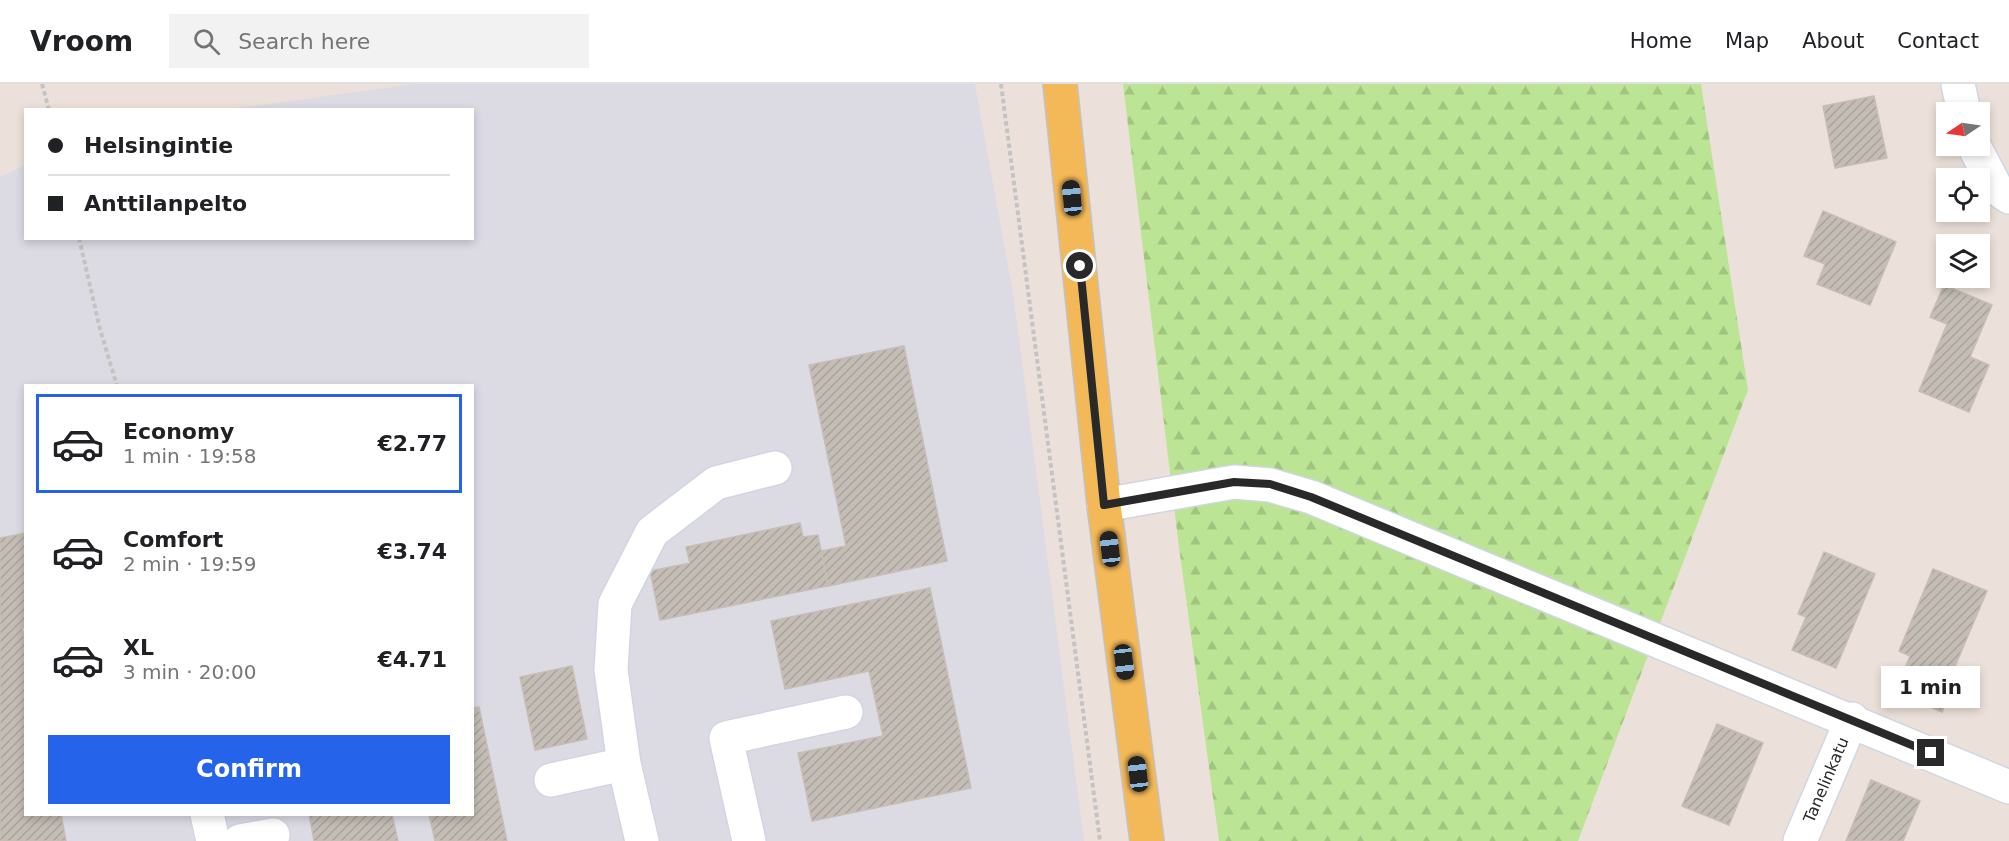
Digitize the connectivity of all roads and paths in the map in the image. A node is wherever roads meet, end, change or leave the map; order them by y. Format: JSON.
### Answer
{"nodes":[{"id":1,"x":42,"y":84,"type":"edge"},
{"id":2,"x":1001,"y":84,"type":"edge"},
{"id":3,"x":1060,"y":84,"type":"edge"},
{"id":4,"x":1958,"y":84,"type":"edge"},
{"id":5,"x":1962,"y":102,"type":"edge"},
{"id":6,"x":48,"y":108,"type":"edge"},
{"id":7,"x":1979,"y":156,"type":"edge"},
{"id":8,"x":2009,"y":197,"type":"edge"},
{"id":9,"x":79,"y":240,"type":"edge"},
{"id":10,"x":116,"y":384,"type":"edge"},
{"id":11,"x":776,"y":468,"type":"dead end"},
{"id":12,"x":1104,"y":505,"type":"junction"},
{"id":13,"x":846,"y":712,"type":"dead end"},
{"id":14,"x":1852,"y":720,"type":"junction"},
{"id":15,"x":624,"y":764,"type":"junction"},
{"id":16,"x":551,"y":780,"type":"dead end"},
{"id":17,"x":2009,"y":786,"type":"edge"},
{"id":18,"x":207,"y":816,"type":"edge"},
{"id":19,"x":273,"y":835,"type":"dead end"},
{"id":20,"x":213,"y":841,"type":"edge"},
{"id":21,"x":240,"y":841,"type":"edge"},
{"id":22,"x":642,"y":841,"type":"edge"},
{"id":23,"x":748,"y":841,"type":"edge"},
{"id":24,"x":1100,"y":841,"type":"edge"},
{"id":25,"x":1147,"y":841,"type":"edge"},
{"id":26,"x":1800,"y":841,"type":"edge"}],
"edges":[{"from":1,"to":6,"type":"path"},
{"from":2,"to":24,"type":"path"},
{"from":3,"to":12,"type":"main road"},
{"from":4,"to":5,"type":"street"},
{"from":7,"to":8,"type":"street"},
{"from":9,"to":10,"type":"path"},
{"from":11,"to":15,"type":"street"},
{"from":12,"to":14,"type":"street"},
{"from":12,"to":25,"type":"main road"},
{"from":13,"to":23,"type":"street"},
{"from":14,"to":17,"type":"street"},
{"from":14,"to":26,"type":"street","name":"Tanelinkatu"},
{"from":15,"to":16,"type":"street"},
{"from":15,"to":22,"type":"street"},
{"from":18,"to":20,"type":"street"},
{"from":19,"to":21,"type":"street"}]}
